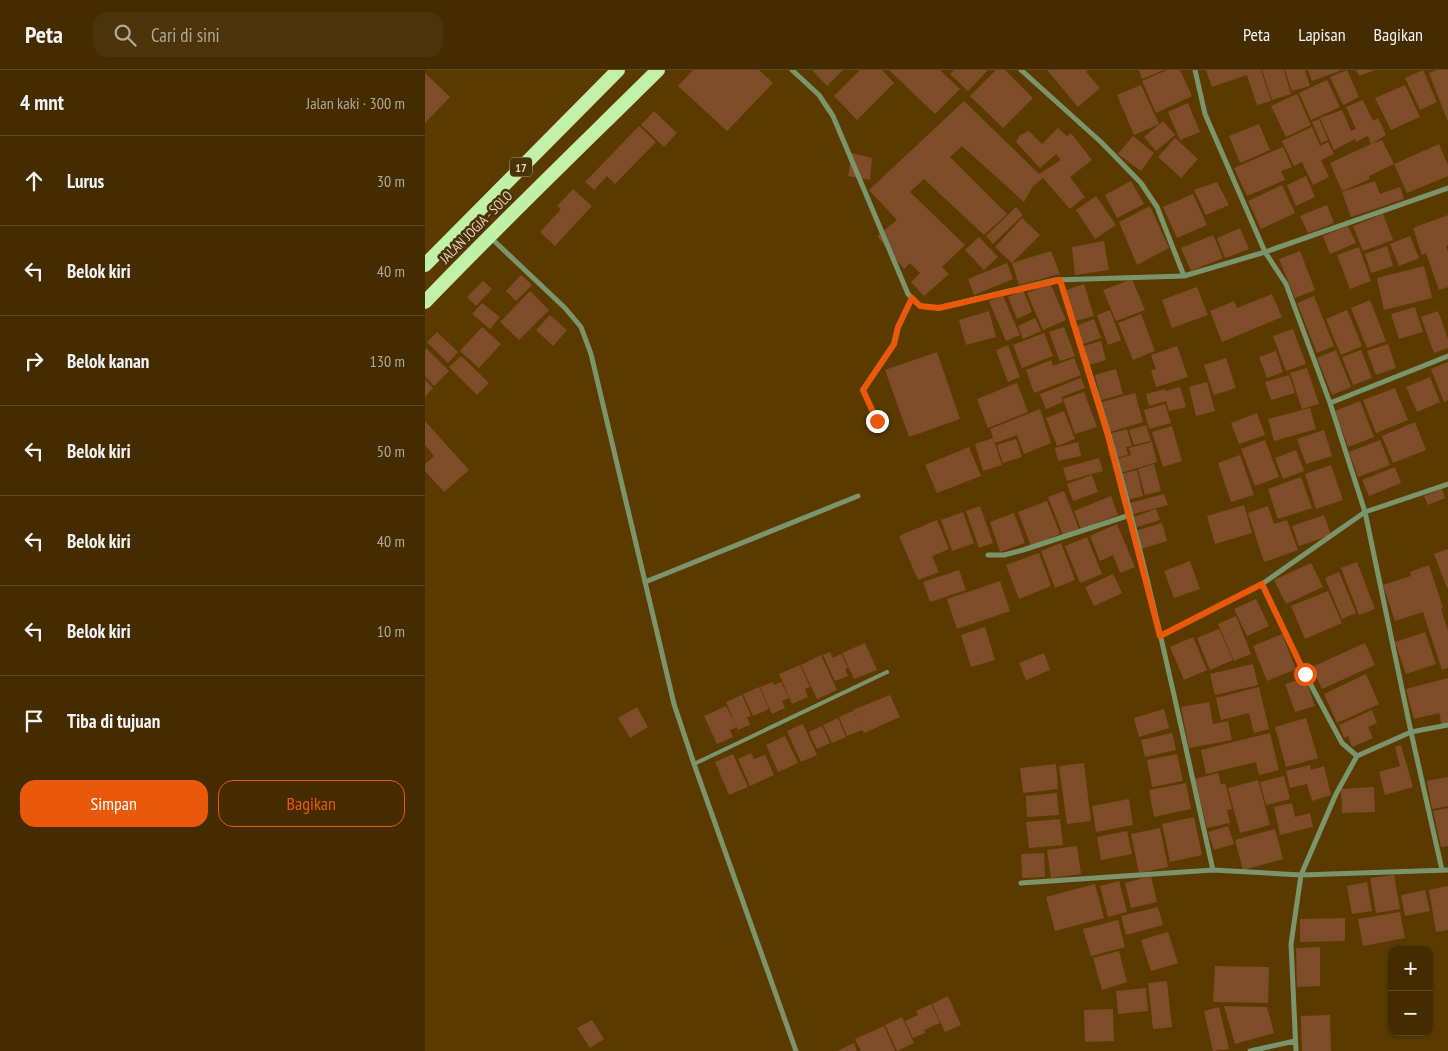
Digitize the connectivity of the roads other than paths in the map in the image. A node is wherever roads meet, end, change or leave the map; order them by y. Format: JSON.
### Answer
{"nodes":[{"id":1,"x":617,"y":70,"type":"edge"},
{"id":2,"x":658,"y":70,"type":"edge"},
{"id":3,"x":792,"y":70,"type":"edge"},
{"id":4,"x":1021,"y":70,"type":"edge"},
{"id":5,"x":1195,"y":70,"type":"edge"},
{"id":6,"x":1448,"y":188,"type":"edge"},
{"id":7,"x":488,"y":236,"type":"junction"},
{"id":8,"x":1265,"y":252,"type":"junction"},
{"id":9,"x":425,"y":265,"type":"edge"},
{"id":10,"x":1184,"y":276,"type":"junction"},
{"id":11,"x":1060,"y":280,"type":"junction"},
{"id":12,"x":912,"y":298,"type":"junction"},
{"id":13,"x":425,"y":302,"type":"edge"},
{"id":14,"x":1448,"y":356,"type":"edge"},
{"id":15,"x":1331,"y":403,"type":"junction"},
{"id":16,"x":877,"y":421,"type":"dead end"},
{"id":17,"x":1448,"y":484,"type":"edge"},
{"id":18,"x":859,"y":496,"type":"dead end"},
{"id":19,"x":1365,"y":512,"type":"junction"},
{"id":20,"x":1130,"y":516,"type":"junction"},
{"id":21,"x":987,"y":555,"type":"dead end"},
{"id":22,"x":645,"y":582,"type":"junction"},
{"id":23,"x":1262,"y":584,"type":"junction"},
{"id":24,"x":1160,"y":636,"type":"junction"},
{"id":25,"x":887,"y":672,"type":"dead end"},
{"id":26,"x":1448,"y":725,"type":"edge"},
{"id":27,"x":1411,"y":732,"type":"junction"},
{"id":28,"x":1357,"y":756,"type":"junction"},
{"id":29,"x":694,"y":764,"type":"junction"},
{"id":30,"x":1213,"y":870,"type":"junction"},
{"id":31,"x":1445,"y":870,"type":"edge"},
{"id":32,"x":1301,"y":875,"type":"junction"},
{"id":33,"x":1021,"y":883,"type":"dead end"},
{"id":34,"x":1295,"y":1041,"type":"junction"},
{"id":35,"x":796,"y":1051,"type":"edge"},
{"id":36,"x":1250,"y":1051,"type":"edge"},
{"id":37,"x":1296,"y":1051,"type":"edge"}],
"edges":[{"from":1,"to":9,"type":"highway","name":"JALAN JOGJA - SOLO","number":"17"},
{"from":2,"to":7,"type":"highway","name":"JALAN JOGJA - SOLO","number":"17"},
{"from":3,"to":12,"type":"street"},
{"from":4,"to":10,"type":"street"},
{"from":5,"to":8,"type":"street"},
{"from":6,"to":8,"type":"street"},
{"from":7,"to":13,"type":"highway","name":"JALAN JOGJA - SOLO","number":"17"},
{"from":7,"to":22,"type":"street"},
{"from":8,"to":10,"type":"street"},
{"from":8,"to":15,"type":"street"},
{"from":10,"to":11,"type":"street"},
{"from":11,"to":12,"type":"street"},
{"from":11,"to":20,"type":"street"},
{"from":12,"to":16,"type":"street"},
{"from":14,"to":15,"type":"street"},
{"from":15,"to":19,"type":"street"},
{"from":17,"to":19,"type":"street"},
{"from":18,"to":22,"type":"street"},
{"from":19,"to":23,"type":"street"},
{"from":19,"to":27,"type":"street"},
{"from":20,"to":21,"type":"street"},
{"from":20,"to":24,"type":"street"},
{"from":22,"to":29,"type":"street"},
{"from":23,"to":24,"type":"street"},
{"from":23,"to":28,"type":"street"},
{"from":24,"to":30,"type":"street"},
{"from":25,"to":29,"type":"lane"},
{"from":26,"to":27,"type":"street"},
{"from":27,"to":28,"type":"street"},
{"from":27,"to":31,"type":"street"},
{"from":28,"to":32,"type":"street"},
{"from":29,"to":35,"type":"street"},
{"from":30,"to":32,"type":"street"},
{"from":30,"to":33,"type":"street"},
{"from":31,"to":32,"type":"street"},
{"from":32,"to":34,"type":"street"},
{"from":34,"to":36,"type":"street"},
{"from":34,"to":37,"type":"street"}]}
